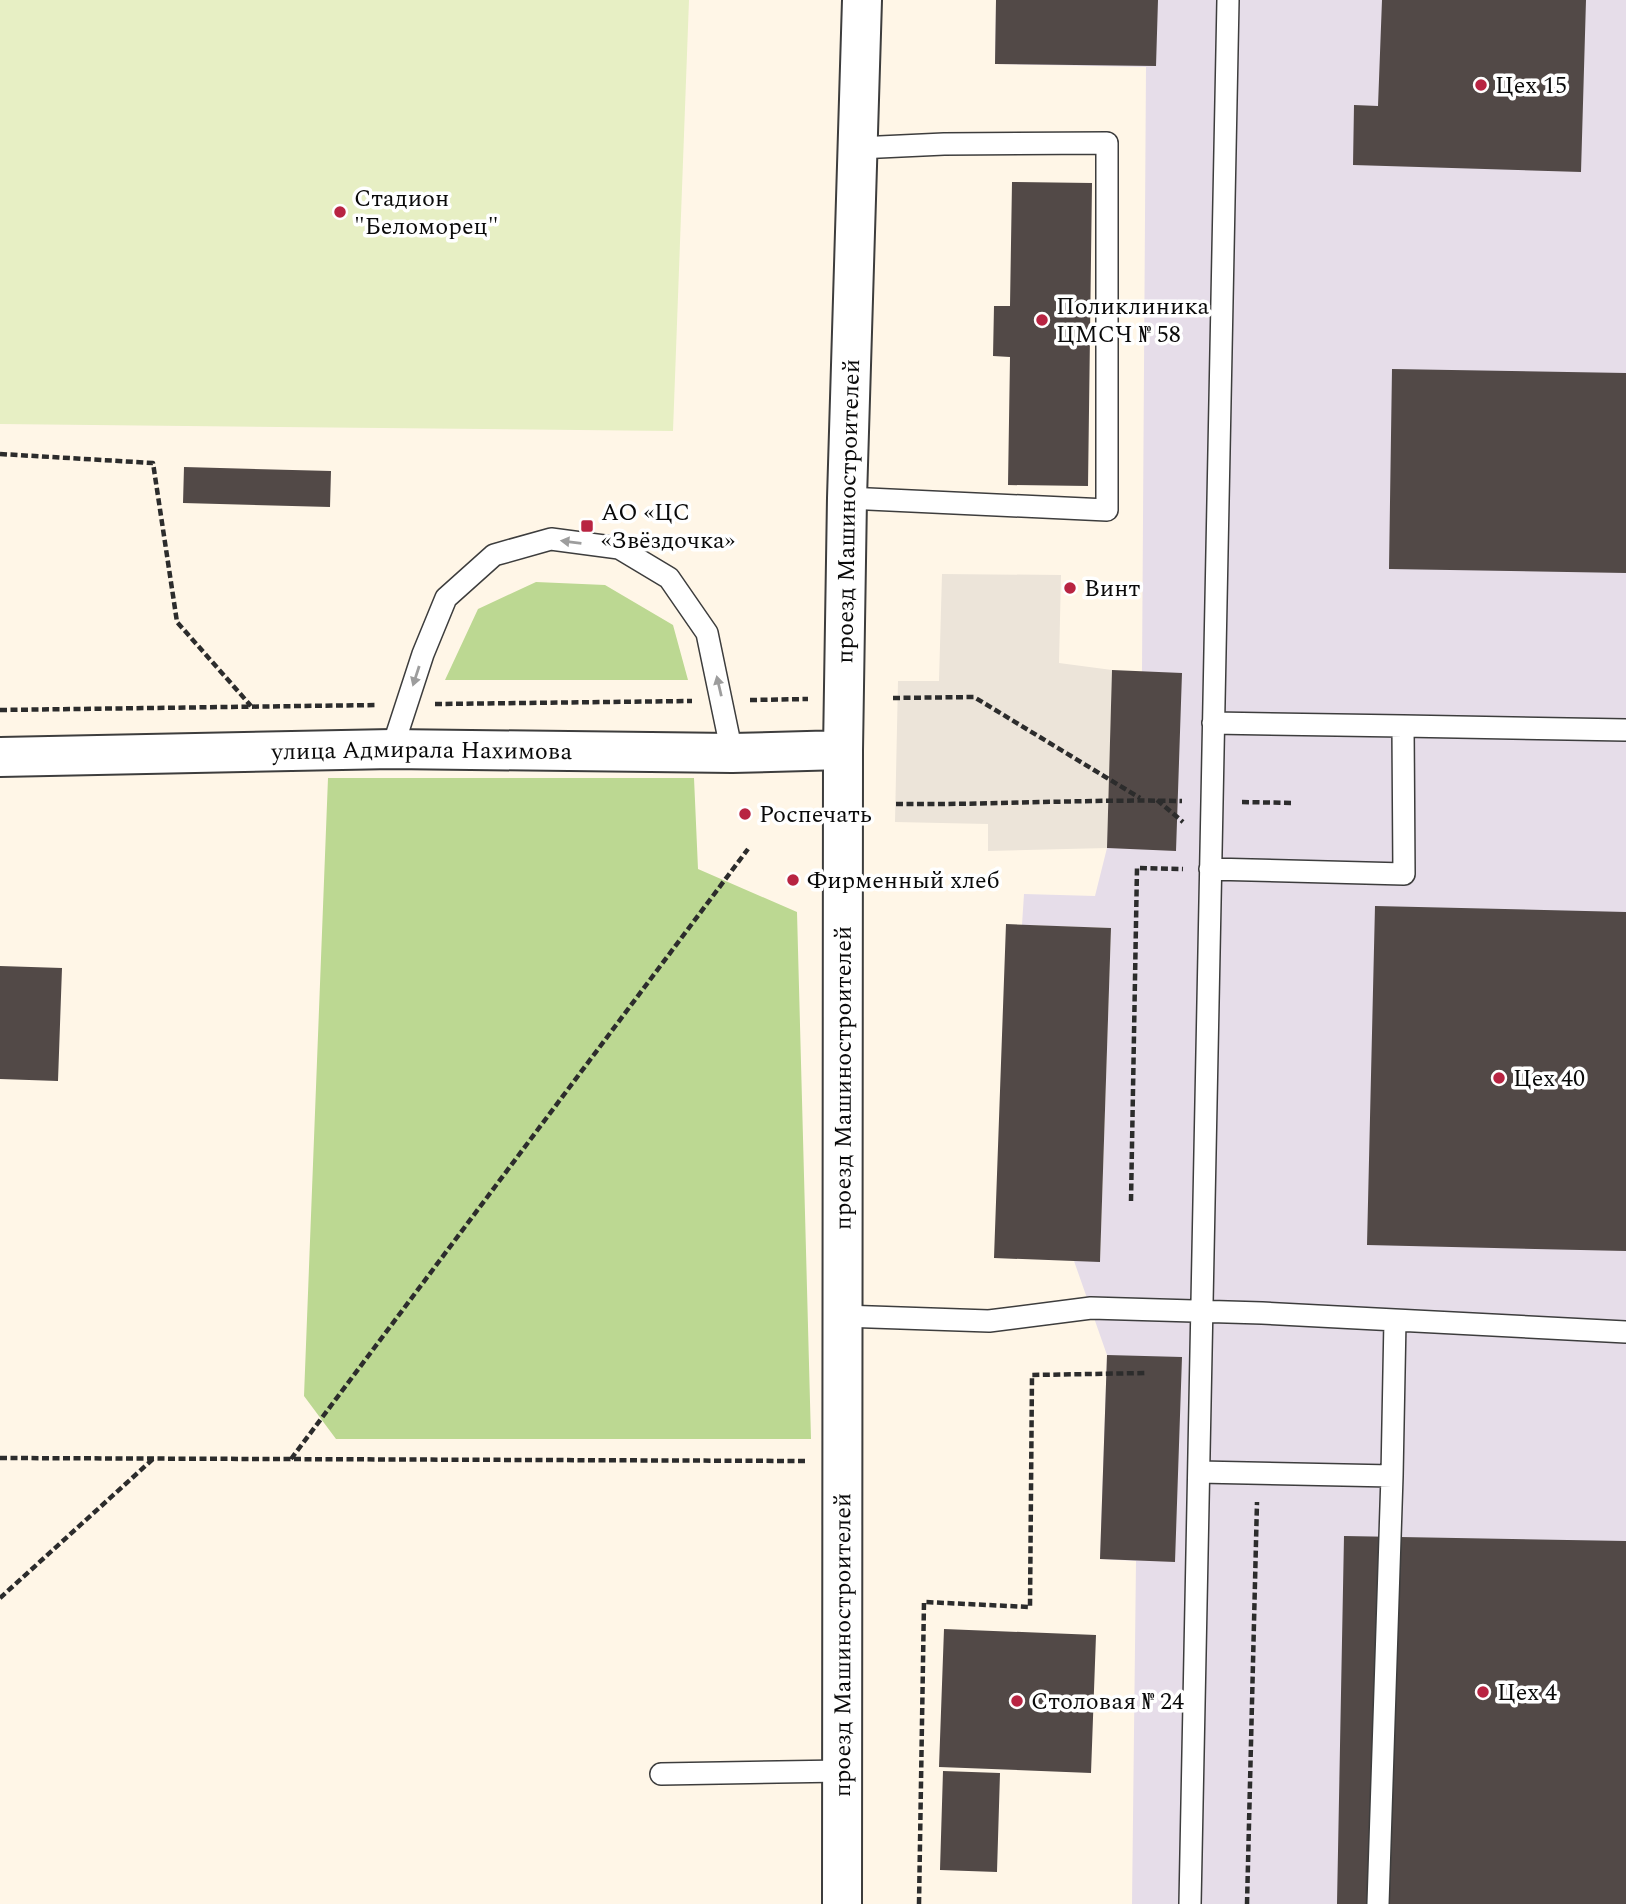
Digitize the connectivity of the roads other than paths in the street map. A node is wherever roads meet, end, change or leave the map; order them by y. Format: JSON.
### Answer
{"nodes":[{"id":1,"x":862,"y":0,"type":"edge"},
{"id":2,"x":1228,"y":0,"type":"edge"},
{"id":3,"x":858,"y":148,"type":"junction"},
{"id":4,"x":847,"y":498,"type":"junction"},
{"id":5,"x":1213,"y":723,"type":"junction"},
{"id":6,"x":1404,"y":726,"type":"junction"},
{"id":7,"x":1626,"y":730,"type":"edge"},
{"id":8,"x":392,"y":749,"type":"junction"},
{"id":9,"x":843,"y":750,"type":"junction"},
{"id":10,"x":733,"y":753,"type":"junction"},
{"id":11,"x":0,"y":757,"type":"edge"},
{"id":12,"x":1200,"y":869,"type":"junction"},
{"id":13,"x":1202,"y":1312,"type":"junction"},
{"id":14,"x":842,"y":1316,"type":"junction"},
{"id":15,"x":1395,"y":1320,"type":"junction"},
{"id":16,"x":1626,"y":1332,"type":"edge"},
{"id":17,"x":1199,"y":1472,"type":"junction"},
{"id":18,"x":1392,"y":1476,"type":"junction"},
{"id":19,"x":843,"y":1771,"type":"junction"},
{"id":20,"x":661,"y":1774,"type":"dead end"},
{"id":21,"x":842,"y":1904,"type":"edge"},
{"id":22,"x":1190,"y":1904,"type":"edge"},
{"id":23,"x":1378,"y":1904,"type":"edge"}],
"edges":[{"from":1,"to":3,"type":"street","name":"проезд Машиностроителей"},
{"from":2,"to":5,"type":"lane"},
{"from":3,"to":4,"type":"street","name":"проезд Машиностроителей"},
{"from":3,"to":4,"type":"lane"},
{"from":4,"to":9,"type":"street","name":"проезд Машиностроителей"},
{"from":5,"to":6,"type":"lane"},
{"from":5,"to":12,"type":"lane"},
{"from":6,"to":7,"type":"lane"},
{"from":6,"to":12,"type":"lane"},
{"from":8,"to":10,"type":"street","name":"улица Адмирала Нахимова"},
{"from":10,"to":8,"type":"lane","one_way":true},
{"from":8,"to":11,"type":"street","name":"улица Адмирала Нахимова"},
{"from":9,"to":10,"type":"street","name":"улица Адмирала Нахимова"},
{"from":9,"to":14,"type":"street","name":"проезд Машиностроителей"},
{"from":12,"to":13,"type":"lane"},
{"from":13,"to":14,"type":"lane"},
{"from":13,"to":15,"type":"lane"},
{"from":13,"to":17,"type":"lane"},
{"from":14,"to":19,"type":"street","name":"проезд Машиностроителей"},
{"from":15,"to":16,"type":"lane"},
{"from":15,"to":18,"type":"lane"},
{"from":17,"to":18,"type":"lane"},
{"from":17,"to":22,"type":"lane"},
{"from":18,"to":23,"type":"lane"},
{"from":19,"to":20,"type":"lane"},
{"from":19,"to":21,"type":"street","name":"проезд Машиностроителей"}]}
